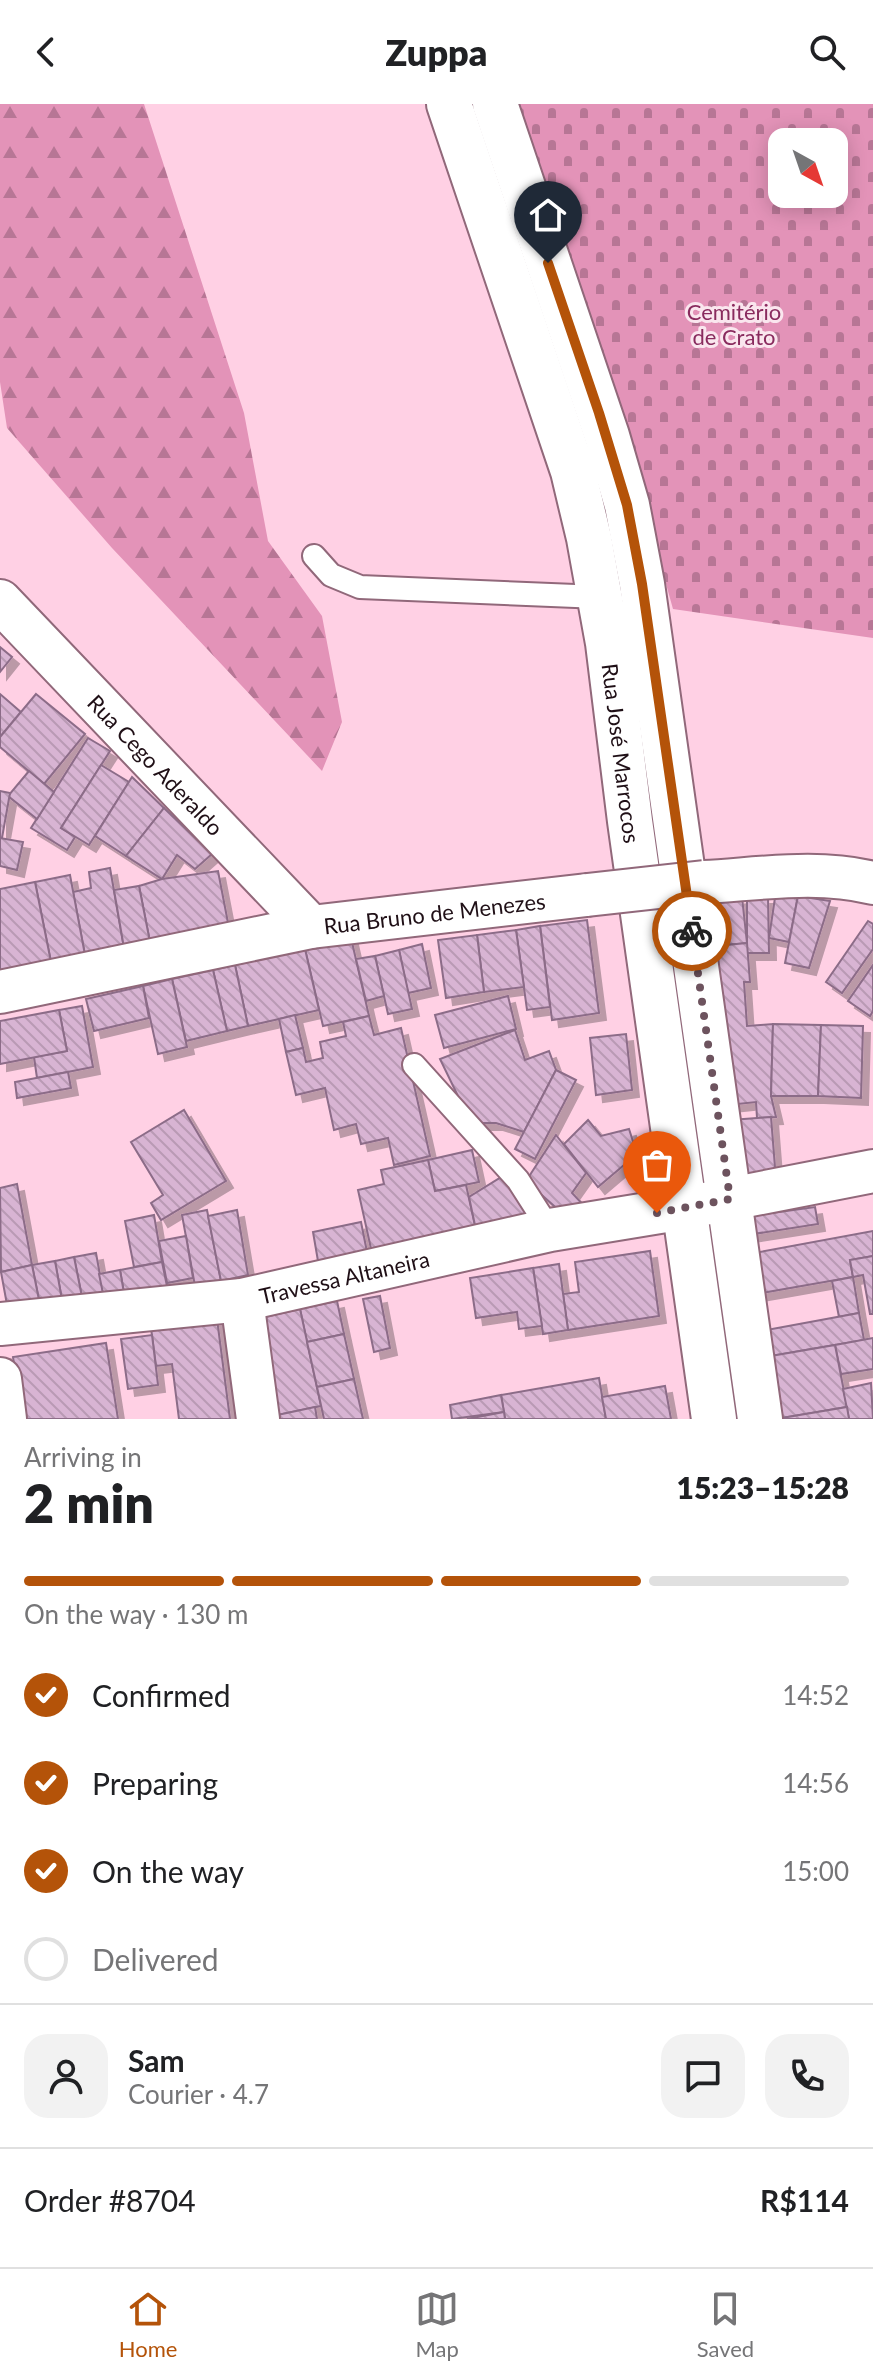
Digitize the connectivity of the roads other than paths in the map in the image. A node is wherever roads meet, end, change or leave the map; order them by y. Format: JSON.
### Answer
{"nodes":[{"id":1,"x":449,"y":104,"type":"edge"},
{"id":2,"x":495,"y":104,"type":"edge"},
{"id":3,"x":577,"y":345,"type":"junction"},
{"id":4,"x":537,"y":360,"type":"junction"},
{"id":5,"x":314,"y":556,"type":"dead end"},
{"id":6,"x":600,"y":597,"type":"junction"},
{"id":7,"x":0,"y":601,"type":"edge"},
{"id":8,"x":873,"y":883,"type":"edge"},
{"id":9,"x":311,"y":927,"type":"junction"},
{"id":10,"x":0,"y":992,"type":"edge"},
{"id":11,"x":414,"y":1065,"type":"dead end"},
{"id":12,"x":873,"y":1171,"type":"edge"},
{"id":13,"x":730,"y":1199,"type":"junction"},
{"id":14,"x":684,"y":1208,"type":"junction"},
{"id":15,"x":550,"y":1230,"type":"junction"},
{"id":16,"x":242,"y":1300,"type":"junction"},
{"id":17,"x":0,"y":1324,"type":"edge"},
{"id":18,"x":0,"y":1379,"type":"edge"},
{"id":19,"x":5,"y":1419,"type":"edge"},
{"id":20,"x":258,"y":1419,"type":"edge"},
{"id":21,"x":714,"y":1419,"type":"edge"},
{"id":22,"x":760,"y":1419,"type":"edge"}],
"edges":[{"from":1,"to":4,"type":"main road","name":"Rua José Marrocos"},
{"from":2,"to":3,"type":"main road","name":"Rua José Marrocos"},
{"from":3,"to":4,"type":"main road"},
{"from":3,"to":13,"type":"main road","name":"Rua José Marrocos"},
{"from":4,"to":6,"type":"main road","name":"Rua José Marrocos"},
{"from":5,"to":6,"type":"lane"},
{"from":6,"to":14,"type":"main road","name":"Rua José Marrocos"},
{"from":7,"to":9,"type":"street","name":"Rua Cego Aderaldo"},
{"from":8,"to":9,"type":"street","name":"Rua Bruno de Menezes","bridge":true},
{"from":9,"to":10,"type":"street","name":"Rua Bruno de Menezes"},
{"from":11,"to":15,"type":"lane"},
{"from":12,"to":13,"type":"street","name":"Travessa Altaneira"},
{"from":13,"to":14,"type":"street","name":"Travessa Altaneira"},
{"from":13,"to":22,"type":"main road","name":"Rua José Marrocos"},
{"from":14,"to":15,"type":"street","name":"Travessa Altaneira"},
{"from":14,"to":21,"type":"main road","name":"Rua José Marrocos"},
{"from":15,"to":16,"type":"street","name":"Travessa Altaneira"},
{"from":16,"to":17,"type":"street","name":"Travessa Altaneira"},
{"from":16,"to":20,"type":"street"},
{"from":18,"to":19,"type":"street"}]}
